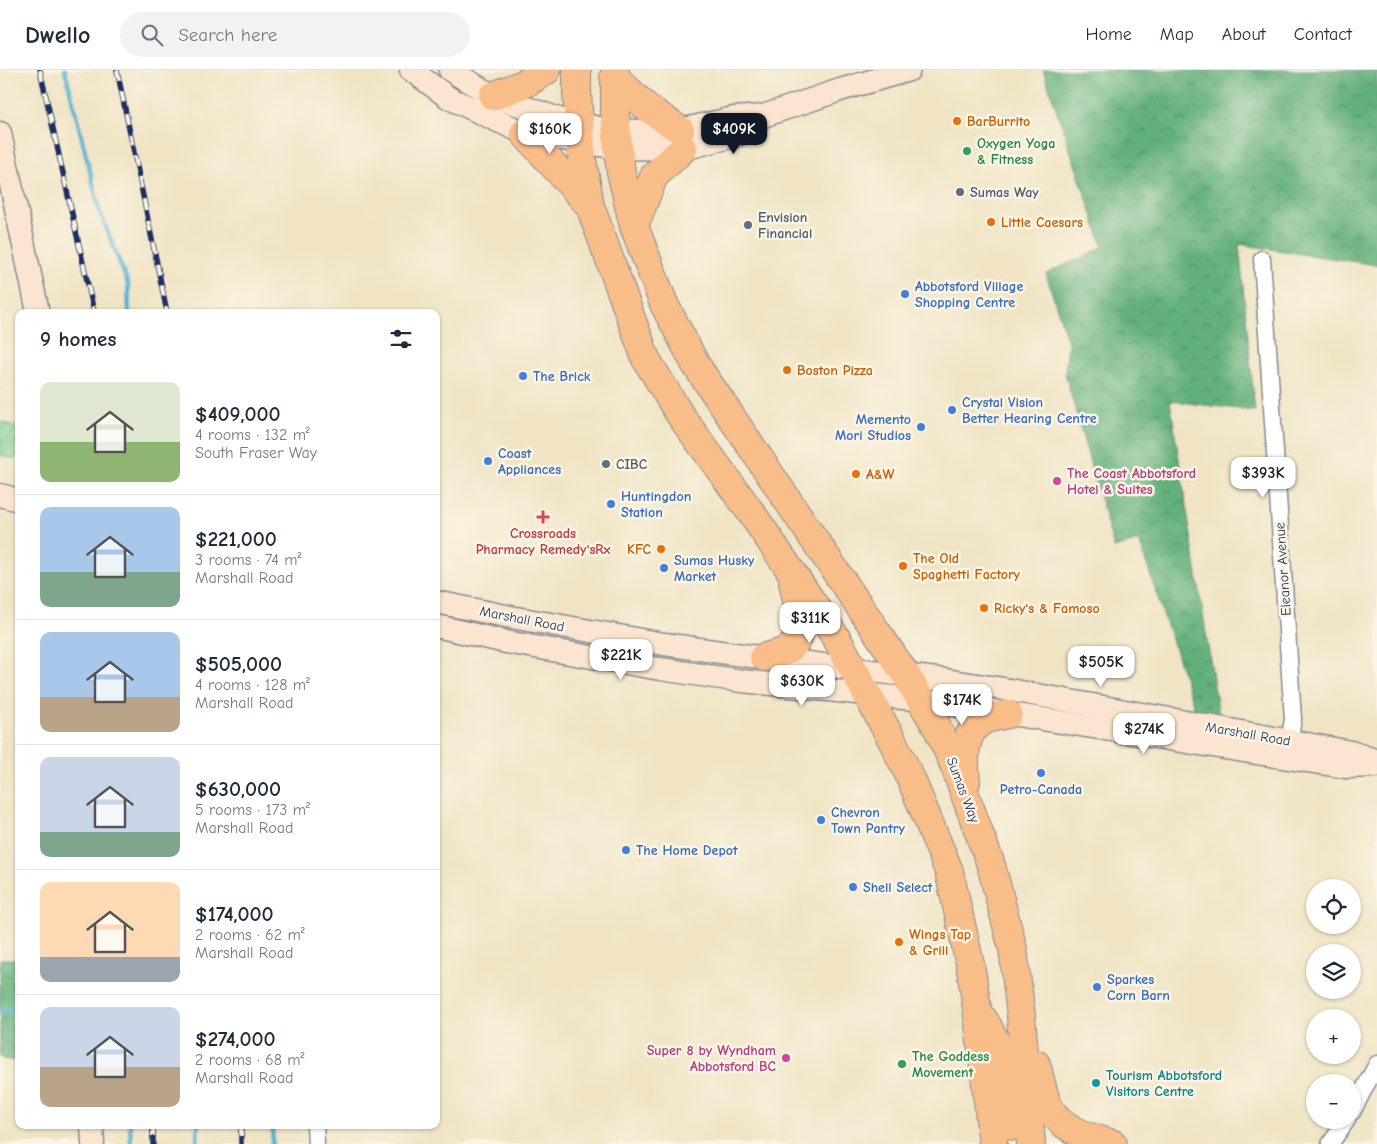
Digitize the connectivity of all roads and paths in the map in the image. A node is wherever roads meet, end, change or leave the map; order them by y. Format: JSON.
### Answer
{"nodes":[{"id":1,"x":411,"y":70,"type":"edge"},
{"id":2,"x":450,"y":70,"type":"edge"},
{"id":3,"x":547,"y":70,"type":"edge"},
{"id":4,"x":578,"y":70,"type":"edge"},
{"id":5,"x":908,"y":70,"type":"edge"},
{"id":6,"x":609,"y":72,"type":"edge"},
{"id":7,"x":493,"y":96,"type":"junction"},
{"id":8,"x":0,"y":133,"type":"edge"},
{"id":9,"x":524,"y":133,"type":"junction"},
{"id":10,"x":600,"y":135,"type":"junction"},
{"id":11,"x":681,"y":139,"type":"junction"},
{"id":12,"x":590,"y":206,"type":"junction"},
{"id":13,"x":634,"y":226,"type":"junction"},
{"id":14,"x":1262,"y":259,"type":"dead end"},
{"id":15,"x":37,"y":309,"type":"edge"},
{"id":16,"x":790,"y":571,"type":"junction"},
{"id":17,"x":440,"y":603,"type":"edge"},
{"id":18,"x":440,"y":627,"type":"edge"},
{"id":19,"x":764,"y":657,"type":"junction"},
{"id":20,"x":852,"y":668,"type":"junction"},
{"id":21,"x":906,"y":675,"type":"junction"},
{"id":22,"x":867,"y":694,"type":"junction"},
{"id":23,"x":922,"y":700,"type":"junction"},
{"id":24,"x":1008,"y":714,"type":"junction"},
{"id":25,"x":1288,"y":749,"type":"junction"},
{"id":26,"x":1377,"y":761,"type":"edge"},
{"id":27,"x":1377,"y":766,"type":"edge"},
{"id":28,"x":967,"y":799,"type":"junction"},
{"id":29,"x":977,"y":1008,"type":"junction"},
{"id":30,"x":1021,"y":1016,"type":"junction"},
{"id":31,"x":1377,"y":1064,"type":"edge"},
{"id":32,"x":1361,"y":1095,"type":"edge"},
{"id":33,"x":92,"y":1129,"type":"edge"},
{"id":34,"x":315,"y":1129,"type":"edge"},
{"id":35,"x":1341,"y":1129,"type":"edge"},
{"id":36,"x":92,"y":1144,"type":"edge"},
{"id":37,"x":316,"y":1144,"type":"edge"},
{"id":38,"x":993,"y":1144,"type":"edge"},
{"id":39,"x":1014,"y":1144,"type":"edge"},
{"id":40,"x":1031,"y":1144,"type":"edge"},
{"id":41,"x":1112,"y":1144,"type":"edge"},
{"id":42,"x":1330,"y":1144,"type":"edge"}],
"edges":[{"from":1,"to":9,"type":"main road"},
{"from":2,"to":7,"type":"main road"},
{"from":3,"to":7,"type":"highway"},
{"from":4,"to":10,"type":"highway","name":"Sumas Way"},
{"from":5,"to":11,"type":"main road"},
{"from":6,"to":10,"type":"highway","name":"Sumas Way"},
{"from":6,"to":11,"type":"highway"},
{"from":7,"to":10,"type":"main road"},
{"from":8,"to":15,"type":"main road"},
{"from":9,"to":10,"type":"main road"},
{"from":9,"to":12,"type":"highway"},
{"from":10,"to":11,"type":"main road"},
{"from":10,"to":12,"type":"highway","name":"Sumas Way"},
{"from":10,"to":13,"type":"highway","name":"Sumas Way"},
{"from":11,"to":13,"type":"highway"},
{"from":12,"to":16,"type":"highway","name":"Sumas Way"},
{"from":13,"to":21,"type":"highway","name":"Sumas Way"},
{"from":14,"to":25,"type":"street","name":"Eleanor Avenue"},
{"from":16,"to":19,"type":"highway"},
{"from":16,"to":20,"type":"highway","name":"Sumas Way"},
{"from":17,"to":19,"type":"main road","name":"Marshall Road"},
{"from":18,"to":22,"type":"main road","name":"Marshall Road"},
{"from":19,"to":20,"type":"main road","name":"Marshall Road"},
{"from":20,"to":21,"type":"main road","name":"Marshall Road"},
{"from":20,"to":22,"type":"highway","name":"Sumas Way"},
{"from":21,"to":23,"type":"highway","name":"Sumas Way"},
{"from":21,"to":25,"type":"main road","name":"Marshall Road"},
{"from":22,"to":23,"type":"main road","name":"Marshall Road"},
{"from":22,"to":29,"type":"highway","name":"Sumas Way"},
{"from":23,"to":24,"type":"main road","name":"Marshall Road"},
{"from":23,"to":28,"type":"highway","name":"Sumas Way"},
{"from":24,"to":25,"type":"main road","name":"Marshall Road"},
{"from":24,"to":28,"type":"highway"},
{"from":25,"to":26,"type":"main road","name":"Marshall Road"},
{"from":25,"to":27,"type":"main road","name":"Marshall Road"},
{"from":28,"to":30,"type":"highway","name":"Sumas Way"},
{"from":29,"to":38,"type":"highway","name":"Sumas Way"},
{"from":29,"to":39,"type":"highway"},
{"from":30,"to":40,"type":"highway","name":"Sumas Way"},
{"from":30,"to":41,"type":"highway"},
{"from":31,"to":32,"type":"street"},
{"from":33,"to":36,"type":"main road"},
{"from":34,"to":37,"type":"street"},
{"from":35,"to":42,"type":"street"}]}
